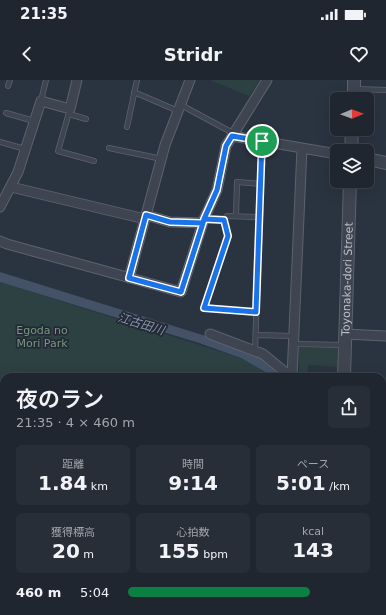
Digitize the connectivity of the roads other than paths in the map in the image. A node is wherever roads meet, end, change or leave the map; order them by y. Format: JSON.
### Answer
{"nodes":[{"id":1,"x":10,"y":80,"type":"edge"},
{"id":2,"x":46,"y":80,"type":"edge"},
{"id":3,"x":77,"y":80,"type":"edge"},
{"id":4,"x":137,"y":80,"type":"edge"},
{"id":5,"x":190,"y":80,"type":"edge"},
{"id":6,"x":267,"y":80,"type":"edge"},
{"id":7,"x":8,"y":86,"type":"dead end"},
{"id":8,"x":354,"y":89,"type":"edge"},
{"id":9,"x":386,"y":90,"type":"edge"},
{"id":10,"x":134,"y":92,"type":"junction"},
{"id":11,"x":40,"y":101,"type":"junction"},
{"id":12,"x":180,"y":108,"type":"junction"},
{"id":13,"x":69,"y":111,"type":"junction"},
{"id":14,"x":6,"y":113,"type":"dead end"},
{"id":15,"x":86,"y":118,"type":"dead end"},
{"id":16,"x":34,"y":121,"type":"junction"},
{"id":17,"x":127,"y":127,"type":"dead end"},
{"id":18,"x":232,"y":134,"type":"junction"},
{"id":19,"x":262,"y":141,"type":"junction"},
{"id":20,"x":0,"y":142,"type":"edge"},
{"id":21,"x":109,"y":148,"type":"dead end"},
{"id":22,"x":302,"y":148,"type":"junction"},
{"id":23,"x":25,"y":149,"type":"junction"},
{"id":24,"x":330,"y":153,"type":"edge"},
{"id":25,"x":162,"y":159,"type":"junction"},
{"id":26,"x":374,"y":160,"type":"edge"},
{"id":27,"x":94,"y":161,"type":"dead end"},
{"id":28,"x":386,"y":163,"type":"edge"},
{"id":29,"x":261,"y":184,"type":"junction"},
{"id":30,"x":11,"y":187,"type":"junction"},
{"id":31,"x":350,"y":188,"type":"edge"},
{"id":32,"x":0,"y":207,"type":"edge"},
{"id":33,"x":236,"y":216,"type":"junction"},
{"id":34,"x":146,"y":217,"type":"junction"},
{"id":35,"x":260,"y":217,"type":"junction"},
{"id":36,"x":224,"y":220,"type":"junction"},
{"id":37,"x":203,"y":221,"type":"junction"},
{"id":38,"x":0,"y":240,"type":"edge"},
{"id":39,"x":129,"y":278,"type":"junction"},
{"id":40,"x":256,"y":312,"type":"junction"},
{"id":41,"x":210,"y":334,"type":"dead end"},
{"id":42,"x":256,"y":335,"type":"junction"},
{"id":43,"x":386,"y":336,"type":"edge"},
{"id":44,"x":345,"y":339,"type":"junction"},
{"id":45,"x":294,"y":340,"type":"junction"},
{"id":46,"x":255,"y":350,"type":"junction"},
{"id":47,"x":287,"y":373,"type":"edge"},
{"id":48,"x":292,"y":373,"type":"edge"},
{"id":49,"x":344,"y":373,"type":"edge"},
{"id":50,"x":0,"y":534,"type":"edge"},
{"id":51,"x":0,"y":541,"type":"edge"}],
"edges":[{"from":1,"to":7,"type":"lane"},
{"from":2,"to":11,"type":"lane"},
{"from":3,"to":13,"type":"street"},
{"from":4,"to":10,"type":"lane"},
{"from":5,"to":12,"type":"street"},
{"from":6,"to":18,"type":"street"},
{"from":8,"to":9,"type":"lane"},
{"from":10,"to":12,"type":"lane"},
{"from":10,"to":17,"type":"lane"},
{"from":11,"to":13,"type":"street"},
{"from":11,"to":16,"type":"street"},
{"from":12,"to":18,"type":"lane"},
{"from":12,"to":25,"type":"street"},
{"from":13,"to":15,"type":"lane"},
{"from":13,"to":27,"type":"lane"},
{"from":14,"to":16,"type":"lane"},
{"from":16,"to":23,"type":"street"},
{"from":18,"to":19,"type":"street"},
{"from":18,"to":37,"type":"street"},
{"from":19,"to":22,"type":"street"},
{"from":19,"to":29,"type":"lane"},
{"from":20,"to":23,"type":"lane"},
{"from":21,"to":25,"type":"lane"},
{"from":22,"to":24,"type":"street"},
{"from":22,"to":45,"type":"street"},
{"from":23,"to":30,"type":"street"},
{"from":25,"to":34,"type":"street"},
{"from":26,"to":28,"type":"street"},
{"from":29,"to":33,"type":"lane"},
{"from":29,"to":35,"type":"lane"},
{"from":30,"to":32,"type":"street"},
{"from":30,"to":34,"type":"street"},
{"from":31,"to":44,"type":"street","name":"Toyonaka-dori Street"},
{"from":33,"to":35,"type":"lane"},
{"from":33,"to":36,"type":"lane"},
{"from":34,"to":37,"type":"street"},
{"from":34,"to":39,"type":"street"},
{"from":35,"to":40,"type":"lane"},
{"from":36,"to":37,"type":"lane"},
{"from":36,"to":40,"type":"lane"},
{"from":37,"to":39,"type":"street"},
{"from":38,"to":39,"type":"street"},
{"from":40,"to":42,"type":"lane"},
{"from":41,"to":46,"type":"street"},
{"from":42,"to":45,"type":"lane"},
{"from":42,"to":46,"type":"lane"},
{"from":43,"to":44,"type":"street"},
{"from":44,"to":45,"type":"lane"},
{"from":44,"to":49,"type":"street","name":"Toyonaka-dori Street"},
{"from":45,"to":48,"type":"street"},
{"from":46,"to":47,"type":"street"},
{"from":50,"to":51,"type":"lane"}]}
